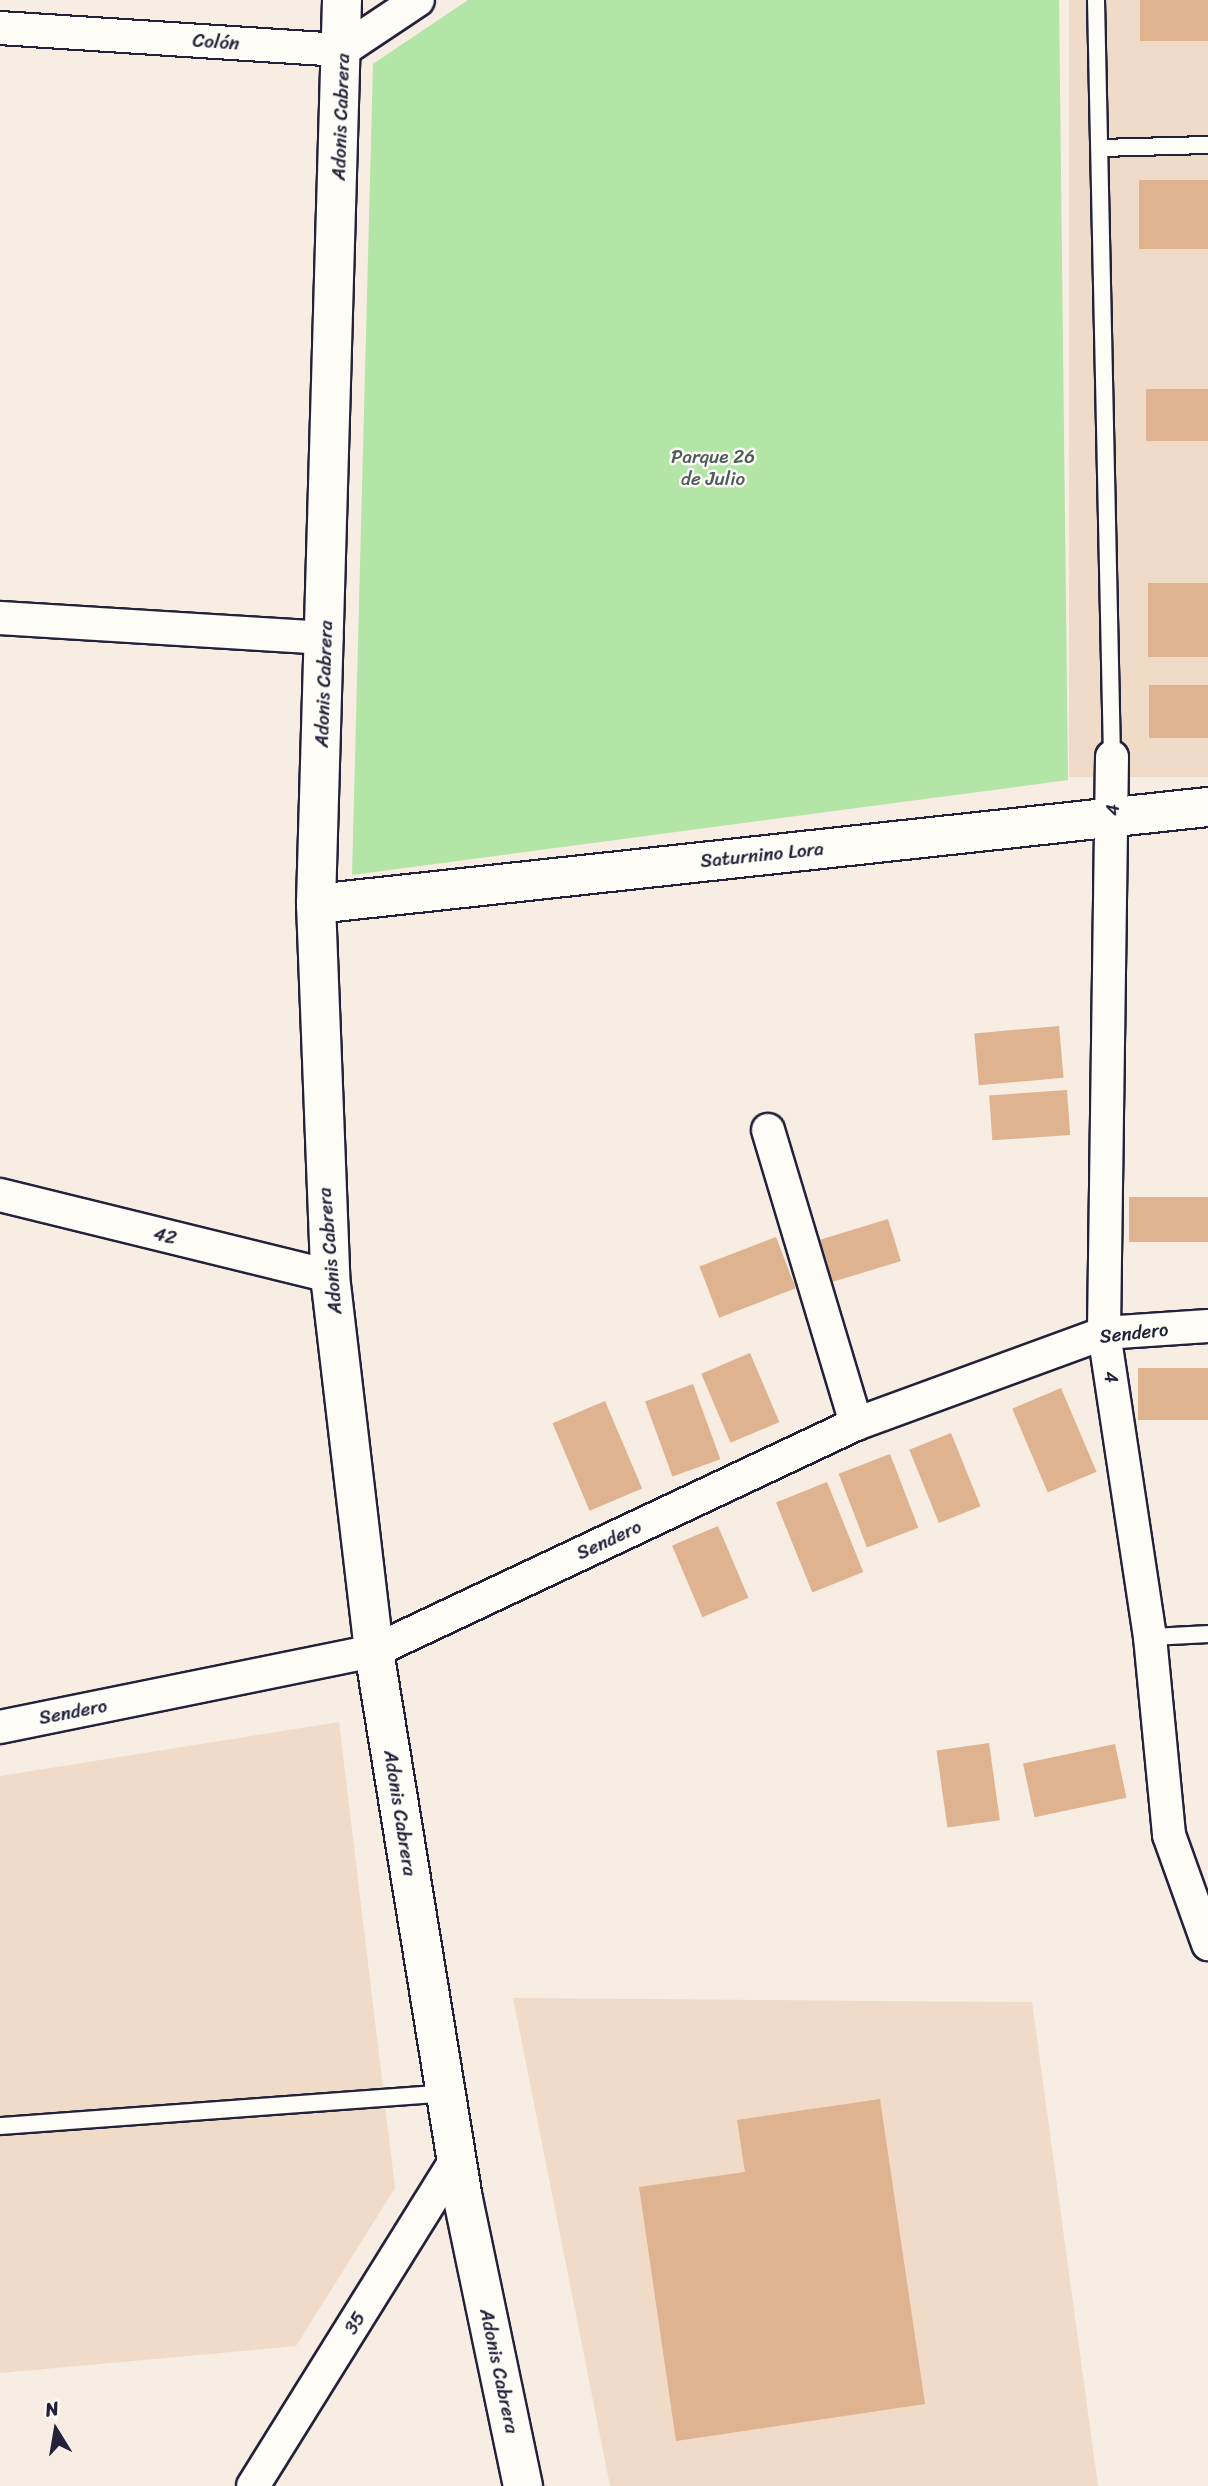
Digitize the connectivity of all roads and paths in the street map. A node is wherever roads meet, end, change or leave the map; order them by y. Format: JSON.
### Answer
{"nodes":[{"id":1,"x":342,"y":0,"type":"edge"},
{"id":2,"x":418,"y":0,"type":"edge"},
{"id":3,"x":1096,"y":0,"type":"edge"},
{"id":4,"x":0,"y":28,"type":"edge"},
{"id":5,"x":343,"y":50,"type":"junction"},
{"id":6,"x":1208,"y":145,"type":"edge"},
{"id":7,"x":1100,"y":148,"type":"junction"},
{"id":8,"x":0,"y":618,"type":"edge"},
{"id":9,"x":326,"y":638,"type":"junction"},
{"id":10,"x":1112,"y":757,"type":"joint"},
{"id":11,"x":1208,"y":807,"type":"edge"},
{"id":12,"x":1114,"y":815,"type":"junction"},
{"id":13,"x":316,"y":904,"type":"junction"},
{"id":14,"x":768,"y":1130,"type":"dead end"},
{"id":15,"x":0,"y":1195,"type":"edge"},
{"id":16,"x":330,"y":1276,"type":"junction"},
{"id":17,"x":1208,"y":1326,"type":"edge"},
{"id":18,"x":1104,"y":1333,"type":"junction"},
{"id":19,"x":856,"y":1424,"type":"junction"},
{"id":20,"x":1208,"y":1634,"type":"edge"},
{"id":21,"x":1150,"y":1637,"type":"junction"},
{"id":22,"x":374,"y":1651,"type":"junction"},
{"id":23,"x":0,"y":1727,"type":"edge"},
{"id":24,"x":1208,"y":1944,"type":"edge"},
{"id":25,"x":445,"y":2093,"type":"junction"},
{"id":26,"x":0,"y":2126,"type":"edge"},
{"id":27,"x":456,"y":2160,"type":"junction"},
{"id":28,"x":253,"y":2486,"type":"edge"},
{"id":29,"x":523,"y":2486,"type":"edge"}],
"edges":[{"from":1,"to":5,"type":"street","name":"Adonis Cabrera"},
{"from":2,"to":5,"type":"street"},
{"from":3,"to":7,"type":"lane"},
{"from":4,"to":5,"type":"street","name":"Colón"},
{"from":5,"to":9,"type":"street","name":"Adonis Cabrera"},
{"from":6,"to":7,"type":"lane"},
{"from":7,"to":10,"type":"lane"},
{"from":8,"to":9,"type":"street"},
{"from":9,"to":13,"type":"street","name":"Adonis Cabrera"},
{"from":10,"to":12,"type":"street","name":"4"},
{"from":11,"to":12,"type":"street","name":"Saturnino Lora"},
{"from":12,"to":13,"type":"street","name":"Saturnino Lora"},
{"from":12,"to":18,"type":"street","name":"4"},
{"from":13,"to":16,"type":"street","name":"Adonis Cabrera"},
{"from":14,"to":19,"type":"street"},
{"from":15,"to":16,"type":"street","name":"42"},
{"from":16,"to":22,"type":"street","name":"Adonis Cabrera"},
{"from":17,"to":18,"type":"street","name":"Sendero"},
{"from":18,"to":19,"type":"street","name":"Sendero"},
{"from":18,"to":21,"type":"street","name":"4"},
{"from":19,"to":22,"type":"street","name":"Sendero"},
{"from":20,"to":21,"type":"lane"},
{"from":21,"to":24,"type":"street","name":"4"},
{"from":22,"to":23,"type":"street","name":"Sendero"},
{"from":22,"to":25,"type":"street","name":"Adonis Cabrera"},
{"from":25,"to":26,"type":"lane"},
{"from":25,"to":27,"type":"street","name":"Adonis Cabrera"},
{"from":27,"to":28,"type":"street","name":"35"},
{"from":27,"to":29,"type":"street","name":"Adonis Cabrera"}]}
